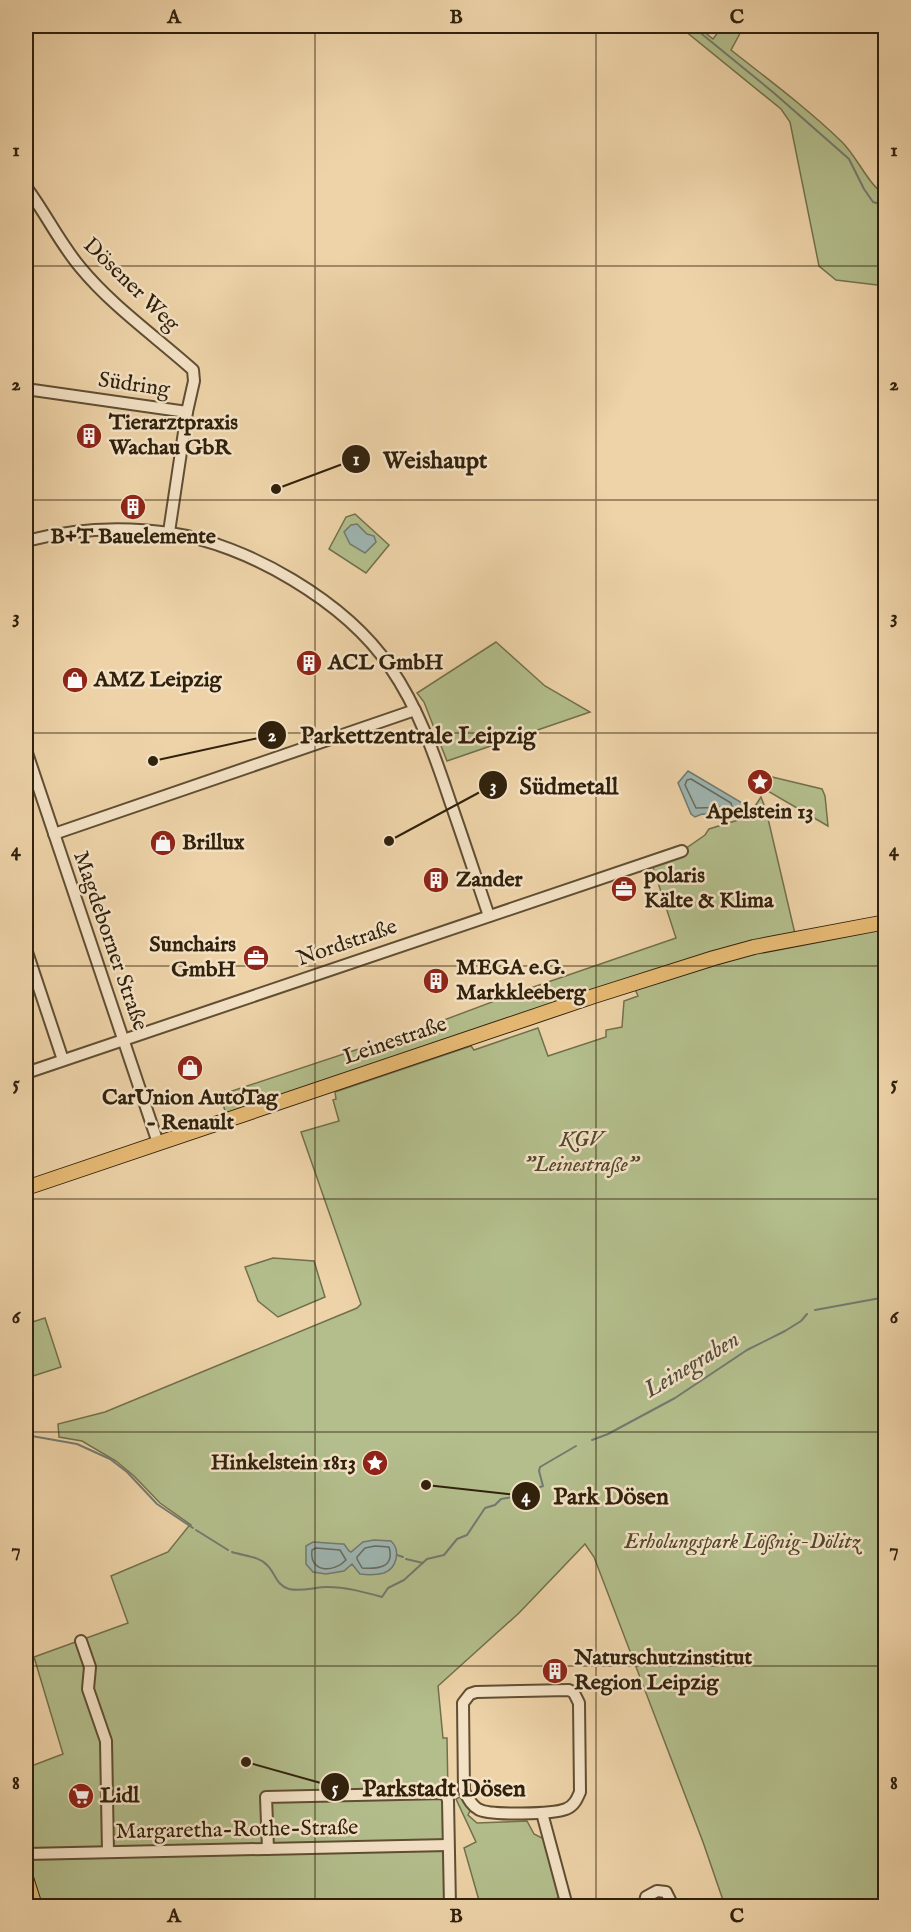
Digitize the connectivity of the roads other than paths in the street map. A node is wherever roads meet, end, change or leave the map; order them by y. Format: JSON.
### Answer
{"nodes":[{"id":1,"x":26,"y":186,"type":"edge"},
{"id":2,"x":26,"y":389,"type":"edge"},
{"id":3,"x":187,"y":412,"type":"junction"},
{"id":4,"x":169,"y":532,"type":"junction"},
{"id":5,"x":26,"y":541,"type":"edge"},
{"id":6,"x":415,"y":710,"type":"junction"},
{"id":7,"x":26,"y":750,"type":"edge"},
{"id":8,"x":54,"y":834,"type":"junction"},
{"id":9,"x":682,"y":851,"type":"dead end"},
{"id":10,"x":489,"y":916,"type":"junction"},
{"id":11,"x":885,"y":922,"type":"edge"},
{"id":12,"x":26,"y":949,"type":"edge"},
{"id":13,"x":123,"y":1039,"type":"junction"},
{"id":14,"x":63,"y":1060,"type":"junction"},
{"id":15,"x":26,"y":1073,"type":"edge"},
{"id":16,"x":158,"y":1143,"type":"junction"},
{"id":17,"x":26,"y":1188,"type":"edge"},
{"id":18,"x":81,"y":1641,"type":"dead end"},
{"id":19,"x":542,"y":1813,"type":"junction"},
{"id":20,"x":448,"y":1845,"type":"junction"},
{"id":21,"x":268,"y":1849,"type":"junction"},
{"id":22,"x":108,"y":1852,"type":"junction"},
{"id":23,"x":26,"y":1854,"type":"edge"},
{"id":24,"x":26,"y":1878,"type":"edge"},
{"id":25,"x":35,"y":1906,"type":"edge"},
{"id":26,"x":450,"y":1906,"type":"edge"},
{"id":27,"x":567,"y":1906,"type":"edge"},
{"id":28,"x":644,"y":1906,"type":"edge"},
{"id":29,"x":673,"y":1906,"type":"edge"}],
"edges":[{"from":1,"to":3,"type":"street","name":"Dösener Weg"},
{"from":2,"to":3,"type":"street","name":"Südring"},
{"from":3,"to":4,"type":"street","name":"Südring"},
{"from":4,"to":5,"type":"street"},
{"from":4,"to":6,"type":"street"},
{"from":6,"to":8,"type":"street"},
{"from":6,"to":10,"type":"street"},
{"from":7,"to":8,"type":"street","name":"Magdeborner Straße"},
{"from":8,"to":13,"type":"street","name":"Magdeborner Straße"},
{"from":9,"to":10,"type":"street","name":"Nordstraße"},
{"from":10,"to":13,"type":"street","name":"Nordstraße"},
{"from":11,"to":16,"type":"main road","name":"Leinestraße"},
{"from":12,"to":14,"type":"street"},
{"from":13,"to":14,"type":"street","name":"Nordstraße"},
{"from":13,"to":16,"type":"street","name":"Magdeborner Straße"},
{"from":14,"to":15,"type":"street","name":"Nordstraße"},
{"from":16,"to":17,"type":"main road","name":"Leinestraße"},
{"from":18,"to":22,"type":"street"},
{"from":19,"to":19,"type":"street"},
{"from":19,"to":27,"type":"street"},
{"from":20,"to":21,"type":"street","name":"Margaretha-Rothe-Straße"},
{"from":20,"to":21,"type":"street"},
{"from":20,"to":26,"type":"street"},
{"from":21,"to":22,"type":"street","name":"Margaretha-Rothe-Straße"},
{"from":22,"to":23,"type":"street","name":"Margaretha-Rothe-Straße"},
{"from":24,"to":25,"type":"main road"},
{"from":28,"to":29,"type":"street"}]}
